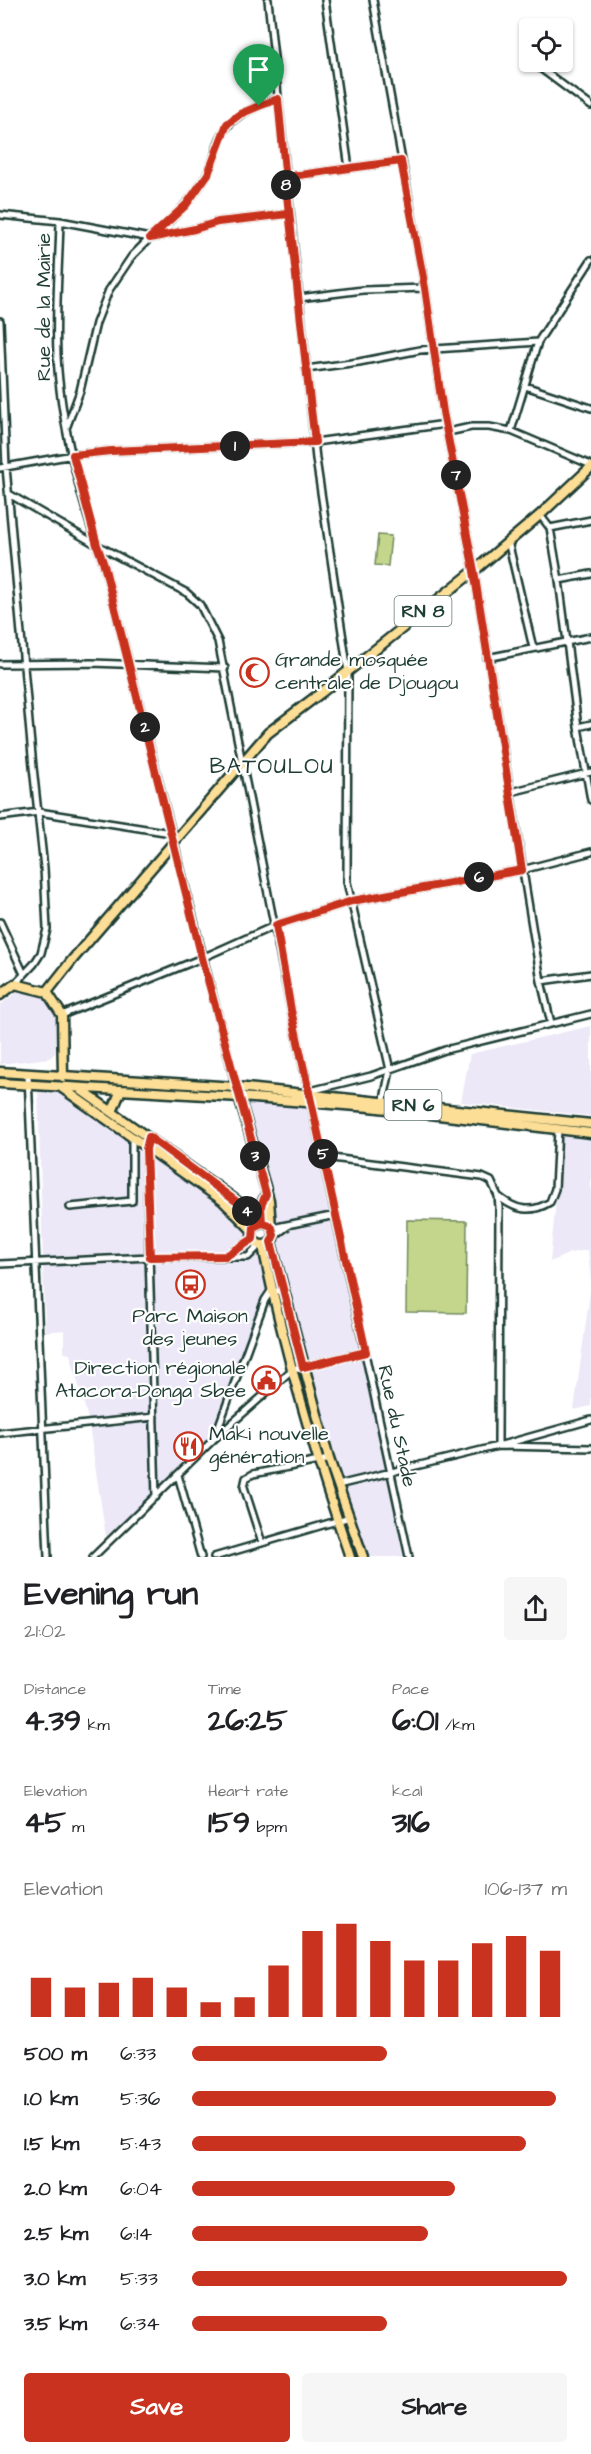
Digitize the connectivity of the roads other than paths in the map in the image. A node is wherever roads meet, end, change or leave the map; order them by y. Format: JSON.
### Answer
{"nodes":[{"id":1,"x":268,"y":0,"type":"edge"},
{"id":2,"x":325,"y":0,"type":"edge"},
{"id":3,"x":373,"y":0,"type":"edge"},
{"id":4,"x":546,"y":72,"type":"edge"},
{"id":5,"x":278,"y":99,"type":"junction"},
{"id":6,"x":591,"y":106,"type":"edge"},
{"id":7,"x":401,"y":161,"type":"junction"},
{"id":8,"x":349,"y":168,"type":"junction"},
{"id":9,"x":285,"y":177,"type":"junction"},
{"id":10,"x":289,"y":214,"type":"junction"},
{"id":11,"x":0,"y":215,"type":"edge"},
{"id":12,"x":60,"y":221,"type":"junction"},
{"id":13,"x":150,"y":238,"type":"junction"},
{"id":14,"x":591,"y":260,"type":"edge"},
{"id":15,"x":425,"y":288,"type":"junction"},
{"id":16,"x":299,"y":298,"type":"junction"},
{"id":17,"x":0,"y":321,"type":"edge"},
{"id":18,"x":538,"y":342,"type":"junction"},
{"id":19,"x":434,"y":350,"type":"junction"},
{"id":20,"x":306,"y":369,"type":"junction"},
{"id":21,"x":525,"y":386,"type":"junction"},
{"id":22,"x":591,"y":408,"type":"edge"},
{"id":23,"x":446,"y":424,"type":"junction"},
{"id":24,"x":66,"y":428,"type":"junction"},
{"id":25,"x":511,"y":431,"type":"junction"},
{"id":26,"x":448,"y":432,"type":"junction"},
{"id":27,"x":315,"y":442,"type":"junction"},
{"id":28,"x":73,"y":455,"type":"junction"},
{"id":29,"x":591,"y":466,"type":"edge"},
{"id":30,"x":3,"y":468,"type":"edge"},
{"id":31,"x":9,"y":494,"type":"junction"},
{"id":32,"x":540,"y":515,"type":"junction"},
{"id":33,"x":591,"y":520,"type":"edge"},
{"id":34,"x":550,"y":528,"type":"junction"},
{"id":35,"x":508,"y":542,"type":"junction"},
{"id":36,"x":97,"y":545,"type":"junction"},
{"id":37,"x":474,"y":571,"type":"junction"},
{"id":38,"x":591,"y":574,"type":"edge"},
{"id":39,"x":559,"y":580,"type":"junction"},
{"id":40,"x":591,"y":637,"type":"edge"},
{"id":41,"x":567,"y":641,"type":"junction"},
{"id":42,"x":533,"y":648,"type":"junction"},
{"id":43,"x":488,"y":658,"type":"junction"},
{"id":44,"x":0,"y":664,"type":"edge"},
{"id":45,"x":24,"y":665,"type":"junction"},
{"id":46,"x":129,"y":665,"type":"junction"},
{"id":47,"x":225,"y":668,"type":"junction"},
{"id":48,"x":348,"y":672,"type":"junction"},
{"id":49,"x":591,"y":724,"type":"edge"},
{"id":50,"x":578,"y":727,"type":"junction"},
{"id":51,"x":242,"y":762,"type":"junction"},
{"id":52,"x":588,"y":772,"type":"edge"},
{"id":53,"x":511,"y":792,"type":"junction"},
{"id":54,"x":591,"y":800,"type":"edge"},
{"id":55,"x":39,"y":812,"type":"junction"},
{"id":56,"x":0,"y":817,"type":"edge"},
{"id":57,"x":171,"y":833,"type":"junction"},
{"id":58,"x":174,"y":842,"type":"junction"},
{"id":59,"x":591,"y":852,"type":"edge"},
{"id":60,"x":522,"y":870,"type":"junction"},
{"id":61,"x":352,"y":901,"type":"junction"},
{"id":62,"x":0,"y":922,"type":"edge"},
{"id":63,"x":276,"y":925,"type":"junction"},
{"id":64,"x":202,"y":958,"type":"junction"},
{"id":65,"x":24,"y":974,"type":"junction"},
{"id":66,"x":591,"y":974,"type":"edge"},
{"id":67,"x":541,"y":981,"type":"junction"},
{"id":68,"x":15,"y":984,"type":"junction"},
{"id":69,"x":47,"y":992,"type":"junction"},
{"id":70,"x":0,"y":995,"type":"edge"},
{"id":71,"x":591,"y":1014,"type":"edge"},
{"id":72,"x":62,"y":1015,"type":"junction"},
{"id":73,"x":551,"y":1023,"type":"junction"},
{"id":74,"x":390,"y":1070,"type":"junction"},
{"id":75,"x":0,"y":1072,"type":"edge"},
{"id":76,"x":28,"y":1075,"type":"junction"},
{"id":77,"x":63,"y":1077,"type":"junction"},
{"id":78,"x":0,"y":1083,"type":"edge"},
{"id":79,"x":28,"y":1085,"type":"junction"},
{"id":80,"x":236,"y":1087,"type":"junction"},
{"id":81,"x":62,"y":1088,"type":"junction"},
{"id":82,"x":80,"y":1089,"type":"junction"},
{"id":83,"x":121,"y":1090,"type":"junction"},
{"id":84,"x":311,"y":1096,"type":"junction"},
{"id":85,"x":240,"y":1097,"type":"junction"},
{"id":86,"x":383,"y":1105,"type":"junction"},
{"id":87,"x":112,"y":1112,"type":"junction"},
{"id":88,"x":591,"y":1124,"type":"edge"},
{"id":89,"x":558,"y":1129,"type":"junction"},
{"id":90,"x":591,"y":1133,"type":"edge"},
{"id":91,"x":149,"y":1137,"type":"junction"},
{"id":92,"x":132,"y":1138,"type":"junction"},
{"id":93,"x":146,"y":1149,"type":"junction"},
{"id":94,"x":324,"y":1157,"type":"junction"},
{"id":95,"x":498,"y":1196,"type":"junction"},
{"id":96,"x":70,"y":1207,"type":"dead end"},
{"id":97,"x":336,"y":1215,"type":"junction"},
{"id":98,"x":264,"y":1234,"type":"junction"},
{"id":99,"x":226,"y":1256,"type":"junction"},
{"id":100,"x":150,"y":1257,"type":"junction"},
{"id":101,"x":36,"y":1263,"type":"junction"},
{"id":102,"x":0,"y":1264,"type":"edge"},
{"id":103,"x":272,"y":1291,"type":"junction"},
{"id":104,"x":283,"y":1291,"type":"junction"},
{"id":105,"x":366,"y":1352,"type":"junction"},
{"id":106,"x":303,"y":1367,"type":"junction"},
{"id":107,"x":293,"y":1369,"type":"junction"},
{"id":108,"x":154,"y":1417,"type":"junction"},
{"id":109,"x":591,"y":1420,"type":"edge"},
{"id":110,"x":43,"y":1430,"type":"junction"},
{"id":111,"x":0,"y":1433,"type":"edge"},
{"id":112,"x":213,"y":1440,"type":"junction"},
{"id":113,"x":498,"y":1446,"type":"junction"},
{"id":114,"x":591,"y":1448,"type":"edge"},
{"id":115,"x":329,"y":1459,"type":"junction"},
{"id":116,"x":319,"y":1461,"type":"junction"},
{"id":117,"x":391,"y":1470,"type":"junction"},
{"id":118,"x":178,"y":1475,"type":"junction"},
{"id":119,"x":338,"y":1485,"type":"junction"},
{"id":120,"x":156,"y":1497,"type":"junction"},
{"id":121,"x":350,"y":1517,"type":"junction"},
{"id":122,"x":338,"y":1521,"type":"junction"},
{"id":123,"x":262,"y":1543,"type":"junction"},
{"id":124,"x":48,"y":1557,"type":"edge"},
{"id":125,"x":93,"y":1557,"type":"edge"},
{"id":126,"x":201,"y":1557,"type":"edge"},
{"id":127,"x":214,"y":1557,"type":"edge"},
{"id":128,"x":350,"y":1557,"type":"edge"},
{"id":129,"x":363,"y":1557,"type":"edge"},
{"id":130,"x":410,"y":1557,"type":"edge"}],
"edges":[{"from":1,"to":5,"type":"street"},
{"from":2,"to":8,"type":"street"},
{"from":3,"to":7,"type":"street"},
{"from":4,"to":6,"type":"street"},
{"from":5,"to":9,"type":"street"},
{"from":5,"to":13,"type":"street"},
{"from":7,"to":8,"type":"street"},
{"from":7,"to":15,"type":"street"},
{"from":8,"to":9,"type":"street"},
{"from":9,"to":10,"type":"street"},
{"from":10,"to":13,"type":"street"},
{"from":10,"to":16,"type":"street"},
{"from":11,"to":12,"type":"street"},
{"from":12,"to":13,"type":"street"},
{"from":12,"to":24,"type":"street","name":"Rue de la Mairie"},
{"from":13,"to":24,"type":"street"},
{"from":14,"to":18,"type":"street"},
{"from":15,"to":16,"type":"street"},
{"from":15,"to":19,"type":"street"},
{"from":16,"to":20,"type":"street"},
{"from":17,"to":30,"type":"street"},
{"from":18,"to":19,"type":"street"},
{"from":18,"to":21,"type":"street"},
{"from":19,"to":20,"type":"street"},
{"from":19,"to":23,"type":"street"},
{"from":20,"to":27,"type":"street"},
{"from":21,"to":22,"type":"street"},
{"from":21,"to":25,"type":"street"},
{"from":23,"to":26,"type":"street"},
{"from":23,"to":27,"type":"street"},
{"from":24,"to":28,"type":"street","name":"Rue de la Mairie"},
{"from":25,"to":26,"type":"street"},
{"from":25,"to":29,"type":"street"},
{"from":26,"to":37,"type":"street"},
{"from":27,"to":28,"type":"street"},
{"from":27,"to":48,"type":"street"},
{"from":28,"to":30,"type":"street"},
{"from":28,"to":36,"type":"street","name":"Rue de la Mairie"},
{"from":29,"to":32,"type":"main road","number":"RN 8"},
{"from":30,"to":31,"type":"street"},
{"from":31,"to":36,"type":"street","name":"Rue du Stade"},
{"from":31,"to":45,"type":"street"},
{"from":32,"to":34,"type":"street"},
{"from":32,"to":35,"type":"main road","number":"RN 8"},
{"from":33,"to":34,"type":"street"},
{"from":34,"to":39,"type":"street"},
{"from":35,"to":37,"type":"main road","number":"RN 8"},
{"from":35,"to":42,"type":"street"},
{"from":36,"to":46,"type":"street","name":"Rue de la Mairie"},
{"from":36,"to":47,"type":"street","name":"Rue du Stade"},
{"from":37,"to":43,"type":"street"},
{"from":37,"to":48,"type":"main road","number":"RN 8"},
{"from":38,"to":39,"type":"street"},
{"from":39,"to":41,"type":"street"},
{"from":40,"to":41,"type":"street"},
{"from":41,"to":42,"type":"street"},
{"from":41,"to":50,"type":"street"},
{"from":42,"to":43,"type":"street"},
{"from":43,"to":53,"type":"street"},
{"from":44,"to":45,"type":"street"},
{"from":45,"to":46,"type":"street"},
{"from":45,"to":55,"type":"street"},
{"from":46,"to":47,"type":"street"},
{"from":46,"to":57,"type":"street","name":"Rue de la Mairie"},
{"from":47,"to":51,"type":"street","name":"Rue du Stade"},
{"from":48,"to":51,"type":"main road","number":"RN 8"},
{"from":48,"to":61,"type":"street"},
{"from":49,"to":50,"type":"street"},
{"from":50,"to":52,"type":"street"},
{"from":51,"to":58,"type":"main road","number":"RN 8"},
{"from":51,"to":63,"type":"street","name":"Rue du Stade"},
{"from":52,"to":53,"type":"street"},
{"from":52,"to":54,"type":"street"},
{"from":53,"to":60,"type":"street"},
{"from":55,"to":56,"type":"street"},
{"from":55,"to":57,"type":"street"},
{"from":55,"to":65,"type":"street"},
{"from":57,"to":58,"type":"street","name":"Rue de la Mairie"},
{"from":58,"to":64,"type":"street","name":"Rue de la Mairie"},
{"from":58,"to":69,"type":"main road","number":"RN 8"},
{"from":59,"to":60,"type":"street"},
{"from":60,"to":61,"type":"street"},
{"from":60,"to":67,"type":"street"},
{"from":61,"to":63,"type":"street"},
{"from":61,"to":74,"type":"street"},
{"from":62,"to":65,"type":"street"},
{"from":63,"to":64,"type":"street"},
{"from":63,"to":84,"type":"street","name":"Rue du Stade"},
{"from":64,"to":72,"type":"street"},
{"from":64,"to":80,"type":"street","name":"Rue de la Mairie"},
{"from":65,"to":68,"type":"street"},
{"from":66,"to":67,"type":"street"},
{"from":67,"to":73,"type":"street"},
{"from":68,"to":69,"type":"main road"},
{"from":68,"to":70,"type":"main road"},
{"from":69,"to":72,"type":"main road"},
{"from":71,"to":73,"type":"street"},
{"from":72,"to":77,"type":"main road"},
{"from":73,"to":74,"type":"street"},
{"from":74,"to":84,"type":"street"},
{"from":74,"to":86,"type":"street"},
{"from":75,"to":76,"type":"main road"},
{"from":76,"to":77,"type":"main road"},
{"from":76,"to":79,"type":"street"},
{"from":77,"to":80,"type":"main road","number":"RN 6"},
{"from":77,"to":82,"type":"main road"},
{"from":78,"to":79,"type":"main road"},
{"from":79,"to":81,"type":"main road"},
{"from":79,"to":101,"type":"street"},
{"from":80,"to":84,"type":"main road","number":"RN 6"},
{"from":80,"to":85,"type":"main road","name":"Rue de la Mairie"},
{"from":81,"to":82,"type":"main road","number":"RN 6"},
{"from":81,"to":92,"type":"main road"},
{"from":82,"to":83,"type":"main road","number":"RN 6"},
{"from":82,"to":87,"type":"main road"},
{"from":83,"to":85,"type":"main road","number":"RN 6"},
{"from":83,"to":87,"type":"main road"},
{"from":84,"to":85,"type":"main road","number":"RN 6"},
{"from":84,"to":86,"type":"main road","number":"RN 6"},
{"from":84,"to":94,"type":"street","name":"Rue du Stade"},
{"from":85,"to":98,"type":"main road","name":"Rue de la Mairie"},
{"from":86,"to":88,"type":"main road","number":"RN 6"},
{"from":86,"to":89,"type":"main road","number":"RN 6"},
{"from":87,"to":91,"type":"main road"},
{"from":89,"to":90,"type":"main road","number":"RN 6"},
{"from":89,"to":95,"type":"street"},
{"from":91,"to":93,"type":"street"},
{"from":91,"to":98,"type":"main road"},
{"from":92,"to":93,"type":"main road"},
{"from":92,"to":96,"type":"street"},
{"from":93,"to":98,"type":"main road"},
{"from":93,"to":100,"type":"street"},
{"from":94,"to":95,"type":"street"},
{"from":94,"to":97,"type":"street","name":"Rue du Stade"},
{"from":95,"to":113,"type":"street"},
{"from":97,"to":98,"type":"street"},
{"from":97,"to":105,"type":"street","name":"Rue du Stade"},
{"from":98,"to":99,"type":"street"},
{"from":98,"to":99,"type":"street"},
{"from":98,"to":103,"type":"main road"},
{"from":98,"to":104,"type":"main road"},
{"from":99,"to":100,"type":"street"},
{"from":100,"to":101,"type":"street"},
{"from":100,"to":108,"type":"street"},
{"from":101,"to":102,"type":"street"},
{"from":101,"to":110,"type":"street"},
{"from":103,"to":104,"type":"street"},
{"from":103,"to":107,"type":"main road"},
{"from":103,"to":112,"type":"street"},
{"from":104,"to":106,"type":"main road"},
{"from":105,"to":106,"type":"street"},
{"from":105,"to":117,"type":"street","name":"Rue du Stade"},
{"from":106,"to":107,"type":"street"},
{"from":106,"to":115,"type":"main road"},
{"from":107,"to":112,"type":"street"},
{"from":107,"to":116,"type":"main road"},
{"from":108,"to":110,"type":"street"},
{"from":108,"to":120,"type":"street"},
{"from":109,"to":113,"type":"street"},
{"from":110,"to":111,"type":"street"},
{"from":110,"to":124,"type":"street"},
{"from":112,"to":118,"type":"street"},
{"from":113,"to":114,"type":"street"},
{"from":113,"to":117,"type":"street"},
{"from":115,"to":116,"type":"street"},
{"from":115,"to":119,"type":"main road"},
{"from":116,"to":122,"type":"main road"},
{"from":116,"to":123,"type":"street"},
{"from":117,"to":119,"type":"street"},
{"from":117,"to":130,"type":"street","name":"Rue du Stade"},
{"from":118,"to":120,"type":"street"},
{"from":118,"to":126,"type":"street"},
{"from":119,"to":121,"type":"main road"},
{"from":120,"to":125,"type":"street"},
{"from":121,"to":122,"type":"street"},
{"from":121,"to":129,"type":"main road"},
{"from":122,"to":123,"type":"street"},
{"from":122,"to":128,"type":"main road"},
{"from":123,"to":127,"type":"street"}]}
